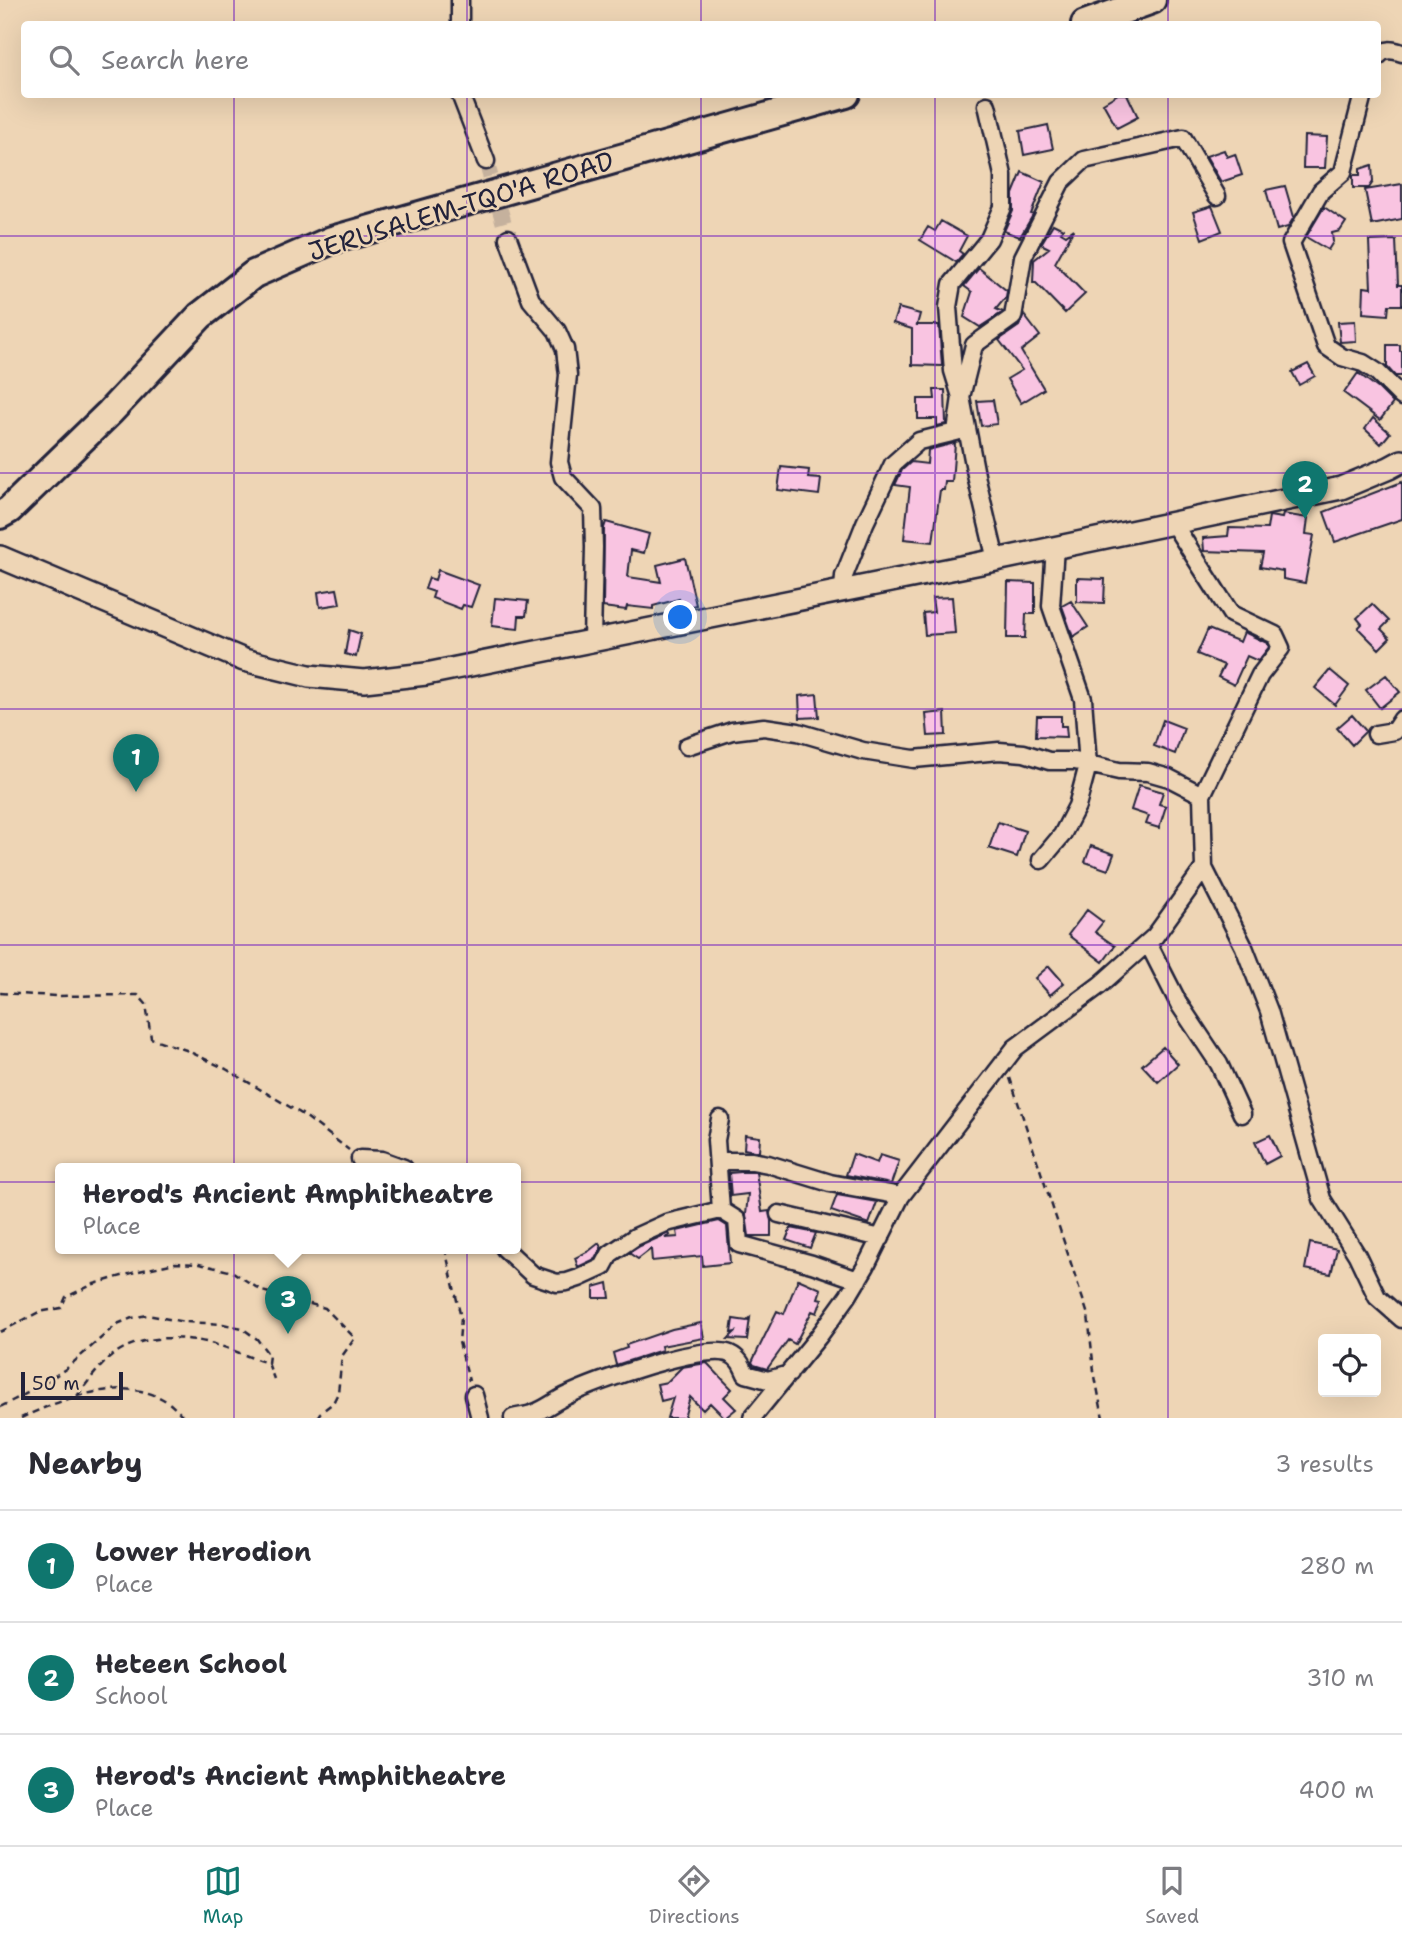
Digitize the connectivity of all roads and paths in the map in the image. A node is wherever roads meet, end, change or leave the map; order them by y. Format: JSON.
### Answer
{"nodes":[{"id":1,"x":460,"y":0,"type":"edge"},
{"id":2,"x":1152,"y":0,"type":"edge"},
{"id":3,"x":460,"y":21,"type":"edge"},
{"id":4,"x":1093,"y":21,"type":"edge"},
{"id":5,"x":1381,"y":52,"type":"edge"},
{"id":6,"x":1402,"y":53,"type":"edge"},
{"id":7,"x":462,"y":98,"type":"edge"},
{"id":8,"x":832,"y":98,"type":"edge"},
{"id":9,"x":1362,"y":98,"type":"edge"},
{"id":10,"x":987,"y":105,"type":"dead end"},
{"id":11,"x":486,"y":161,"type":"tunnel mouth"},
{"id":12,"x":1217,"y":196,"type":"dead end"},
{"id":13,"x":508,"y":238,"type":"tunnel mouth"},
{"id":14,"x":961,"y":397,"type":"junction"},
{"id":15,"x":1402,"y":397,"type":"edge"},
{"id":16,"x":1402,"y":461,"type":"edge"},
{"id":17,"x":0,"y":515,"type":"edge"},
{"id":18,"x":1173,"y":523,"type":"junction"},
{"id":19,"x":1055,"y":547,"type":"junction"},
{"id":20,"x":0,"y":557,"type":"edge"},
{"id":21,"x":996,"y":559,"type":"junction"},
{"id":22,"x":843,"y":590,"type":"junction"},
{"id":23,"x":592,"y":641,"type":"junction"},
{"id":24,"x":1402,"y":719,"type":"edge"},
{"id":25,"x":1376,"y":734,"type":"dead end"},
{"id":26,"x":687,"y":746,"type":"dead end"},
{"id":27,"x":1088,"y":765,"type":"junction"},
{"id":28,"x":1202,"y":795,"type":"junction"},
{"id":29,"x":1041,"y":860,"type":"dead end"},
{"id":30,"x":1204,"y":868,"type":"junction"},
{"id":31,"x":1148,"y":943,"type":"junction"},
{"id":32,"x":0,"y":993,"type":"edge"},
{"id":33,"x":1004,"y":1062,"type":"junction"},
{"id":34,"x":1242,"y":1114,"type":"dead end"},
{"id":35,"x":720,"y":1119,"type":"dead end"},
{"id":36,"x":360,"y":1159,"type":"joint"},
{"id":37,"x":718,"y":1161,"type":"junction"},
{"id":38,"x":390,"y":1163,"type":"edge"},
{"id":39,"x":901,"y":1196,"type":"junction"},
{"id":40,"x":721,"y":1210,"type":"junction"},
{"id":41,"x":779,"y":1214,"type":"dead end"},
{"id":42,"x":881,"y":1238,"type":"junction"},
{"id":43,"x":445,"y":1254,"type":"edge"},
{"id":44,"x":510,"y":1254,"type":"edge"},
{"id":45,"x":858,"y":1280,"type":"junction"},
{"id":46,"x":1402,"y":1318,"type":"edge"},
{"id":47,"x":0,"y":1332,"type":"edge"},
{"id":48,"x":268,"y":1363,"type":"junction"},
{"id":49,"x":789,"y":1374,"type":"junction"},
{"id":50,"x":274,"y":1379,"type":"dead end"},
{"id":51,"x":474,"y":1395,"type":"joint"},
{"id":52,"x":77,"y":1396,"type":"junction"},
{"id":53,"x":0,"y":1407,"type":"edge"},
{"id":54,"x":21,"y":1418,"type":"edge"},
{"id":55,"x":185,"y":1418,"type":"edge"},
{"id":56,"x":317,"y":1418,"type":"edge"},
{"id":57,"x":480,"y":1418,"type":"edge"},
{"id":58,"x":513,"y":1418,"type":"edge"},
{"id":59,"x":752,"y":1418,"type":"edge"},
{"id":60,"x":1103,"y":1418,"type":"edge"}],
"edges":[{"from":1,"to":3,"type":"street"},
{"from":2,"to":4,"type":"main road"},
{"from":5,"to":6,"type":"street"},
{"from":7,"to":11,"type":"street"},
{"from":8,"to":17,"type":"main road","name":"JERUSALEM-TQO'A ROAD"},
{"from":9,"to":15,"type":"street"},
{"from":10,"to":14,"type":"street"},
{"from":12,"to":14,"type":"street"},
{"from":13,"to":23,"type":"street"},
{"from":14,"to":21,"type":"street"},
{"from":14,"to":22,"type":"street"},
{"from":16,"to":18,"type":"street"},
{"from":18,"to":19,"type":"street"},
{"from":18,"to":28,"type":"street"},
{"from":19,"to":21,"type":"street"},
{"from":19,"to":27,"type":"street"},
{"from":20,"to":23,"type":"street"},
{"from":21,"to":22,"type":"street"},
{"from":22,"to":23,"type":"street"},
{"from":24,"to":25,"type":"street"},
{"from":26,"to":27,"type":"street"},
{"from":27,"to":28,"type":"street"},
{"from":27,"to":29,"type":"street"},
{"from":28,"to":30,"type":"street"},
{"from":30,"to":31,"type":"street"},
{"from":30,"to":46,"type":"street"},
{"from":31,"to":33,"type":"street"},
{"from":31,"to":34,"type":"street"},
{"from":32,"to":36,"type":"path"},
{"from":33,"to":39,"type":"street"},
{"from":33,"to":60,"type":"path"},
{"from":35,"to":37,"type":"street"},
{"from":36,"to":38,"type":"street"},
{"from":37,"to":39,"type":"street"},
{"from":37,"to":40,"type":"street"},
{"from":39,"to":42,"type":"street"},
{"from":40,"to":44,"type":"street"},
{"from":40,"to":45,"type":"street"},
{"from":41,"to":42,"type":"street"},
{"from":42,"to":45,"type":"street"},
{"from":43,"to":51,"type":"path"},
{"from":45,"to":49,"type":"street"},
{"from":47,"to":56,"type":"path"},
{"from":48,"to":50,"type":"path"},
{"from":48,"to":52,"type":"path"},
{"from":48,"to":53,"type":"path"},
{"from":49,"to":58,"type":"street"},
{"from":49,"to":59,"type":"street"},
{"from":51,"to":57,"type":"street"},
{"from":52,"to":54,"type":"path"},
{"from":52,"to":55,"type":"path"}]}
